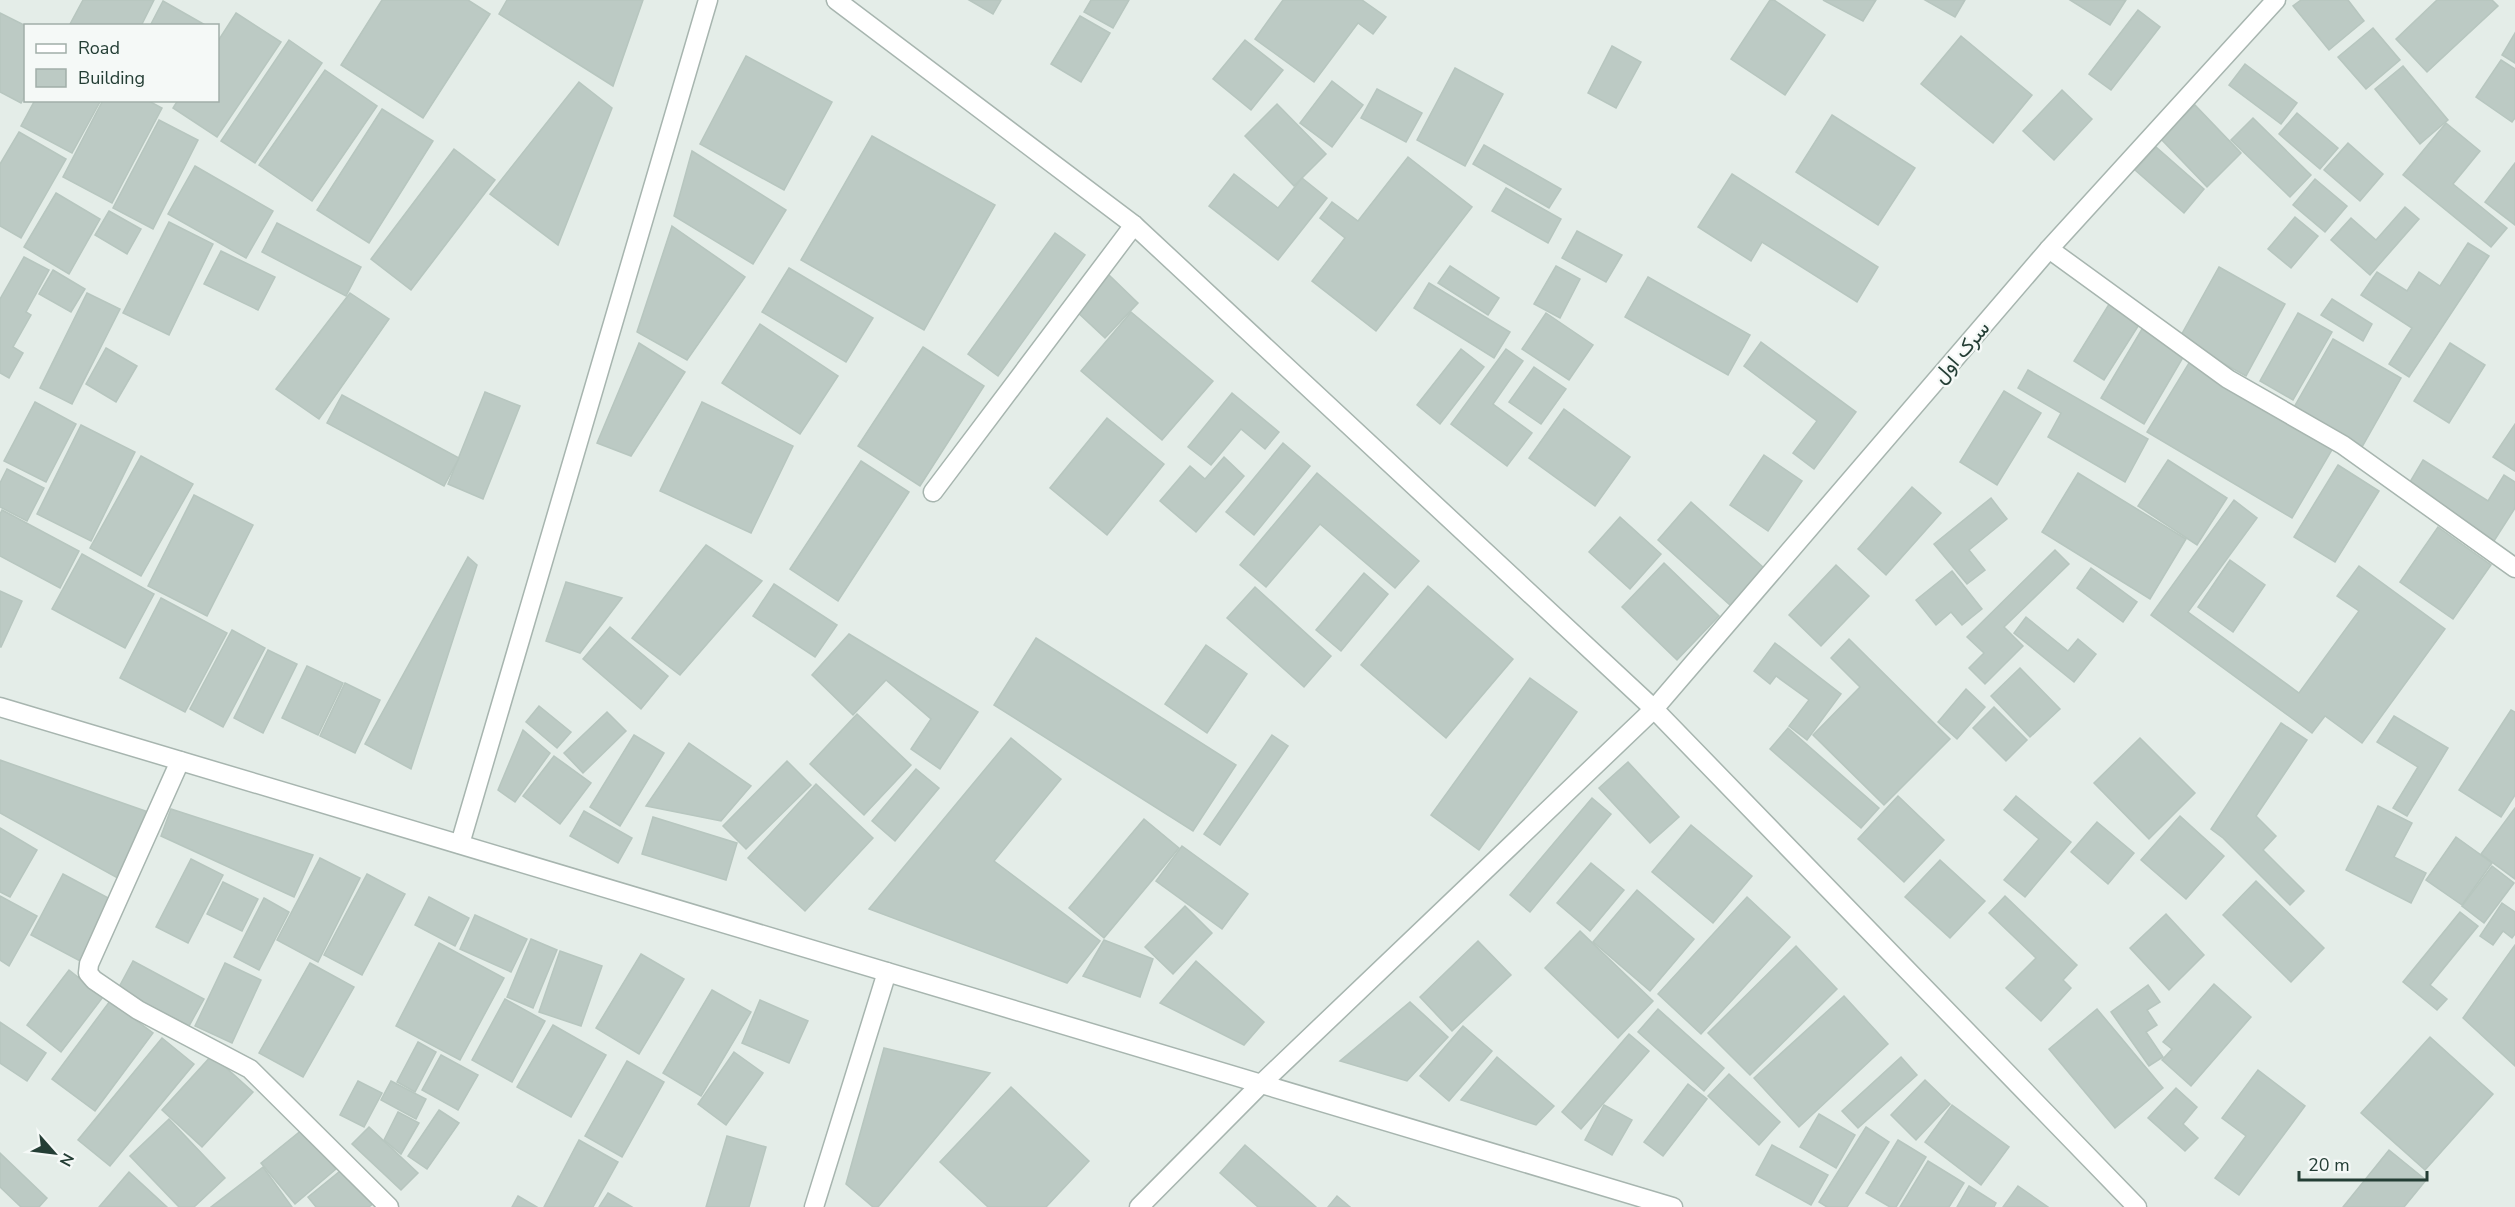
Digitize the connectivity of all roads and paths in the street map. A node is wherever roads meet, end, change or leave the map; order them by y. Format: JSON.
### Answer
{"nodes":[{"id":1,"x":708,"y":0,"type":"edge"},
{"id":2,"x":836,"y":0,"type":"edge"},
{"id":3,"x":2276,"y":0,"type":"edge"},
{"id":4,"x":1134,"y":225,"type":"junction"},
{"id":5,"x":2049,"y":249,"type":"junction"},
{"id":6,"x":933,"y":492,"type":"dead end"},
{"id":7,"x":2515,"y":568,"type":"edge"},
{"id":8,"x":0,"y":707,"type":"edge"},
{"id":9,"x":1654,"y":710,"type":"junction"},
{"id":10,"x":180,"y":761,"type":"junction"},
{"id":11,"x":460,"y":844,"type":"junction"},
{"id":12,"x":887,"y":972,"type":"junction"},
{"id":13,"x":1261,"y":1084,"type":"junction"},
{"id":14,"x":389,"y":1207,"type":"edge"},
{"id":15,"x":814,"y":1207,"type":"edge"},
{"id":16,"x":1139,"y":1207,"type":"edge"},
{"id":17,"x":1673,"y":1207,"type":"edge"},
{"id":18,"x":2137,"y":1207,"type":"edge"}],
"edges":[{"from":1,"to":11,"type":"street"},
{"from":2,"to":4,"type":"street"},
{"from":3,"to":5,"type":"street","name":"سرک اول"},
{"from":4,"to":6,"type":"street"},
{"from":4,"to":9,"type":"street"},
{"from":5,"to":7,"type":"street"},
{"from":5,"to":9,"type":"street","name":"سرک اول"},
{"from":8,"to":10,"type":"street"},
{"from":9,"to":13,"type":"street","name":"سرک اول"},
{"from":9,"to":18,"type":"street"},
{"from":10,"to":11,"type":"street"},
{"from":10,"to":14,"type":"street"},
{"from":11,"to":12,"type":"street"},
{"from":12,"to":13,"type":"street"},
{"from":12,"to":15,"type":"street"},
{"from":13,"to":16,"type":"street","name":"سرک اول"},
{"from":13,"to":17,"type":"street"}]}
